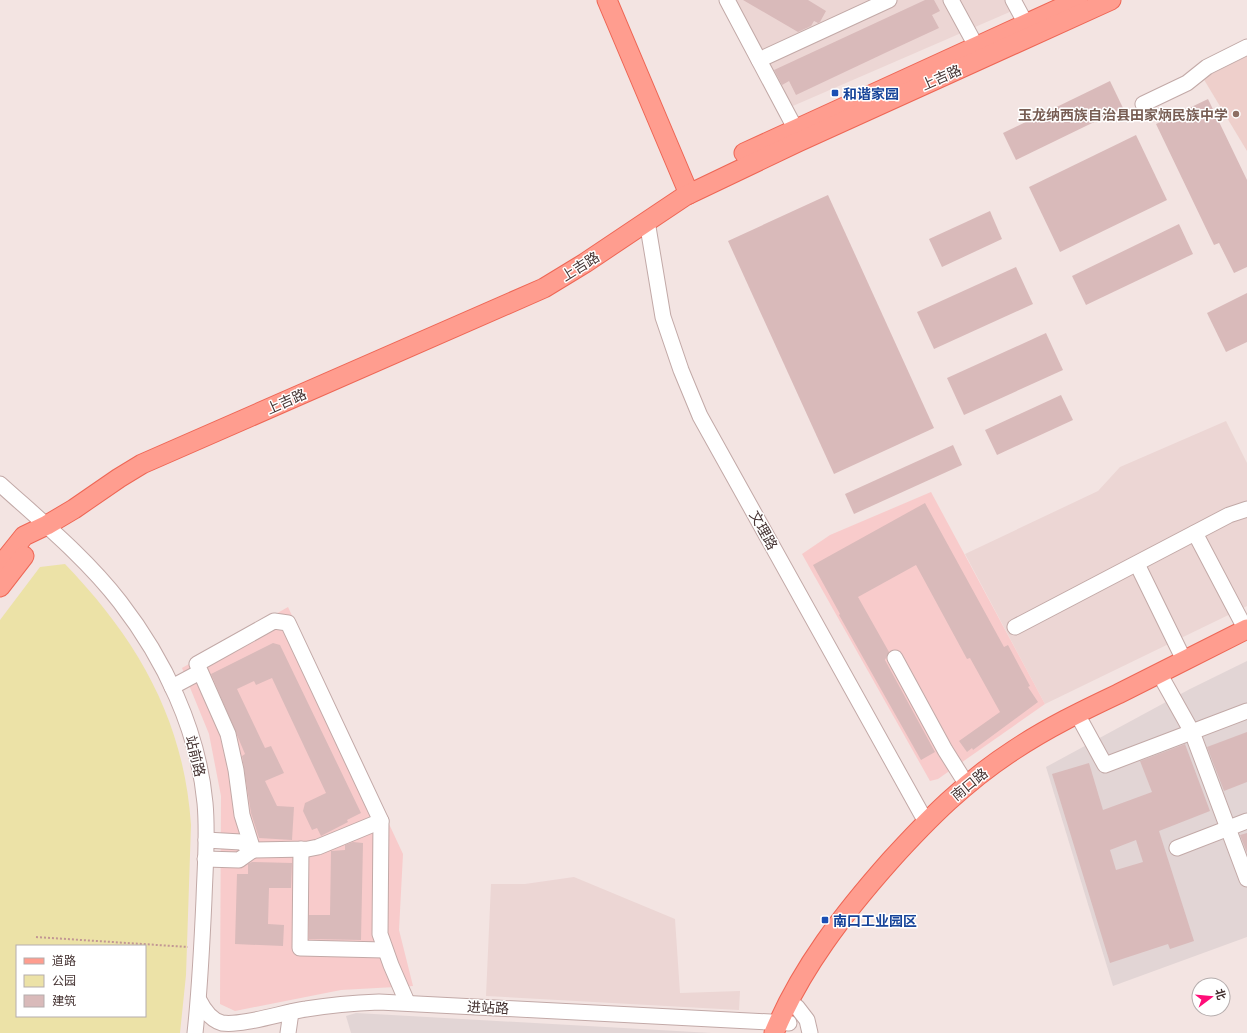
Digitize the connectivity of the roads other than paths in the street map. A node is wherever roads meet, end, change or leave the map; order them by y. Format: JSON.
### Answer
{"nodes":[{"id":1,"x":607,"y":0,"type":"edge"},
{"id":2,"x":617,"y":0,"type":"edge"},
{"id":3,"x":727,"y":0,"type":"edge"},
{"id":4,"x":889,"y":0,"type":"edge"},
{"id":5,"x":951,"y":0,"type":"edge"},
{"id":6,"x":1012,"y":0,"type":"edge"},
{"id":7,"x":1078,"y":0,"type":"edge"},
{"id":8,"x":1111,"y":0,"type":"edge"},
{"id":9,"x":1026,"y":24,"type":"junction"},
{"id":10,"x":976,"y":46,"type":"junction"},
{"id":11,"x":1247,"y":47,"type":"edge"},
{"id":12,"x":759,"y":60,"type":"junction"},
{"id":13,"x":1143,"y":104,"type":"dead end"},
{"id":14,"x":795,"y":128,"type":"junction"},
{"id":15,"x":691,"y":186,"type":"junction"},
{"id":16,"x":647,"y":221,"type":"junction"},
{"id":17,"x":3,"y":492,"type":"edge"},
{"id":18,"x":1247,"y":509,"type":"edge"},
{"id":19,"x":47,"y":526,"type":"junction"},
{"id":20,"x":1195,"y":533,"type":"junction"},
{"id":21,"x":1137,"y":564,"type":"junction"},
{"id":22,"x":0,"y":566,"type":"edge"},
{"id":23,"x":0,"y":587,"type":"edge"},
{"id":24,"x":1015,"y":627,"type":"dead end"},
{"id":25,"x":1247,"y":633,"type":"edge"},
{"id":26,"x":896,"y":658,"type":"dead end"},
{"id":27,"x":1184,"y":660,"type":"junction"},
{"id":28,"x":200,"y":672,"type":"junction"},
{"id":29,"x":1164,"y":682,"type":"junction"},
{"id":30,"x":172,"y":687,"type":"junction"},
{"id":31,"x":1247,"y":711,"type":"edge"},
{"id":32,"x":1082,"y":723,"type":"junction"},
{"id":33,"x":1192,"y":732,"type":"junction"},
{"id":34,"x":967,"y":784,"type":"junction"},
{"id":35,"x":381,"y":821,"type":"junction"},
{"id":36,"x":1247,"y":821,"type":"edge"},
{"id":37,"x":926,"y":822,"type":"junction"},
{"id":38,"x":1228,"y":828,"type":"junction"},
{"id":39,"x":206,"y":840,"type":"junction"},
{"id":40,"x":1177,"y":848,"type":"dead end"},
{"id":41,"x":301,"y":849,"type":"junction"},
{"id":42,"x":253,"y":850,"type":"junction"},
{"id":43,"x":205,"y":859,"type":"junction"},
{"id":44,"x":1247,"y":879,"type":"edge"},
{"id":45,"x":384,"y":950,"type":"junction"},
{"id":46,"x":199,"y":1000,"type":"junction"},
{"id":47,"x":407,"y":1002,"type":"junction"},
{"id":48,"x":291,"y":1012,"type":"junction"},
{"id":49,"x":254,"y":1020,"type":"junction"},
{"id":50,"x":785,"y":1024,"type":"edge"},
{"id":51,"x":195,"y":1033,"type":"edge"},
{"id":52,"x":229,"y":1033,"type":"edge"},
{"id":53,"x":288,"y":1033,"type":"edge"},
{"id":54,"x":810,"y":1033,"type":"edge"}],
"edges":[{"from":1,"to":15,"type":"main road"},
{"from":2,"to":15,"type":"main road"},
{"from":3,"to":12,"type":"street"},
{"from":4,"to":12,"type":"street"},
{"from":5,"to":10,"type":"street"},
{"from":6,"to":9,"type":"street"},
{"from":7,"to":9,"type":"main road","name":"上吉路"},
{"from":8,"to":15,"type":"main road","name":"上吉路"},
{"from":9,"to":10,"type":"main road","name":"上吉路"},
{"from":10,"to":14,"type":"main road","name":"上吉路"},
{"from":11,"to":13,"type":"street"},
{"from":12,"to":14,"type":"street"},
{"from":14,"to":15,"type":"main road","name":"上吉路"},
{"from":15,"to":16,"type":"main road","name":"上吉路"},
{"from":15,"to":19,"type":"main road","name":"上吉路"},
{"from":16,"to":19,"type":"main road","name":"上吉路"},
{"from":16,"to":37,"type":"street","name":"文理路"},
{"from":17,"to":19,"type":"street","name":"站前路"},
{"from":18,"to":20,"type":"street"},
{"from":19,"to":22,"type":"main road","name":"上吉路"},
{"from":19,"to":23,"type":"main road","name":"上吉路"},
{"from":19,"to":30,"type":"street","name":"站前路"},
{"from":20,"to":21,"type":"street"},
{"from":20,"to":25,"type":"street"},
{"from":21,"to":24,"type":"street"},
{"from":21,"to":27,"type":"street"},
{"from":25,"to":27,"type":"main road","name":"南口路"},
{"from":25,"to":29,"type":"main road","name":"南口路"},
{"from":26,"to":34,"type":"street"},
{"from":27,"to":34,"type":"main road","name":"南口路"},
{"from":28,"to":30,"type":"street"},
{"from":28,"to":35,"type":"street"},
{"from":28,"to":42,"type":"street"},
{"from":29,"to":32,"type":"main road","name":"南口路"},
{"from":29,"to":33,"type":"street"},
{"from":30,"to":39,"type":"street","name":"站前路"},
{"from":31,"to":33,"type":"street"},
{"from":32,"to":33,"type":"street"},
{"from":32,"to":50,"type":"main road","name":"南口路"},
{"from":33,"to":38,"type":"street"},
{"from":34,"to":37,"type":"main road","name":"南口路"},
{"from":35,"to":41,"type":"street"},
{"from":35,"to":45,"type":"street"},
{"from":36,"to":38,"type":"street"},
{"from":37,"to":50,"type":"main road","name":"南口路"},
{"from":38,"to":40,"type":"street"},
{"from":38,"to":44,"type":"street"},
{"from":39,"to":42,"type":"street"},
{"from":39,"to":43,"type":"street","name":"站前路"},
{"from":41,"to":42,"type":"street"},
{"from":41,"to":45,"type":"street"},
{"from":42,"to":43,"type":"street"},
{"from":43,"to":46,"type":"street","name":"站前路"},
{"from":45,"to":47,"type":"street"},
{"from":46,"to":49,"type":"street","name":"进站路"},
{"from":46,"to":51,"type":"street","name":"站前路"},
{"from":47,"to":48,"type":"street","name":"进站路"},
{"from":47,"to":50,"type":"street","name":"进站路"},
{"from":48,"to":49,"type":"street","name":"进站路"},
{"from":48,"to":53,"type":"street"},
{"from":49,"to":52,"type":"street"},
{"from":50,"to":54,"type":"street"}]}
